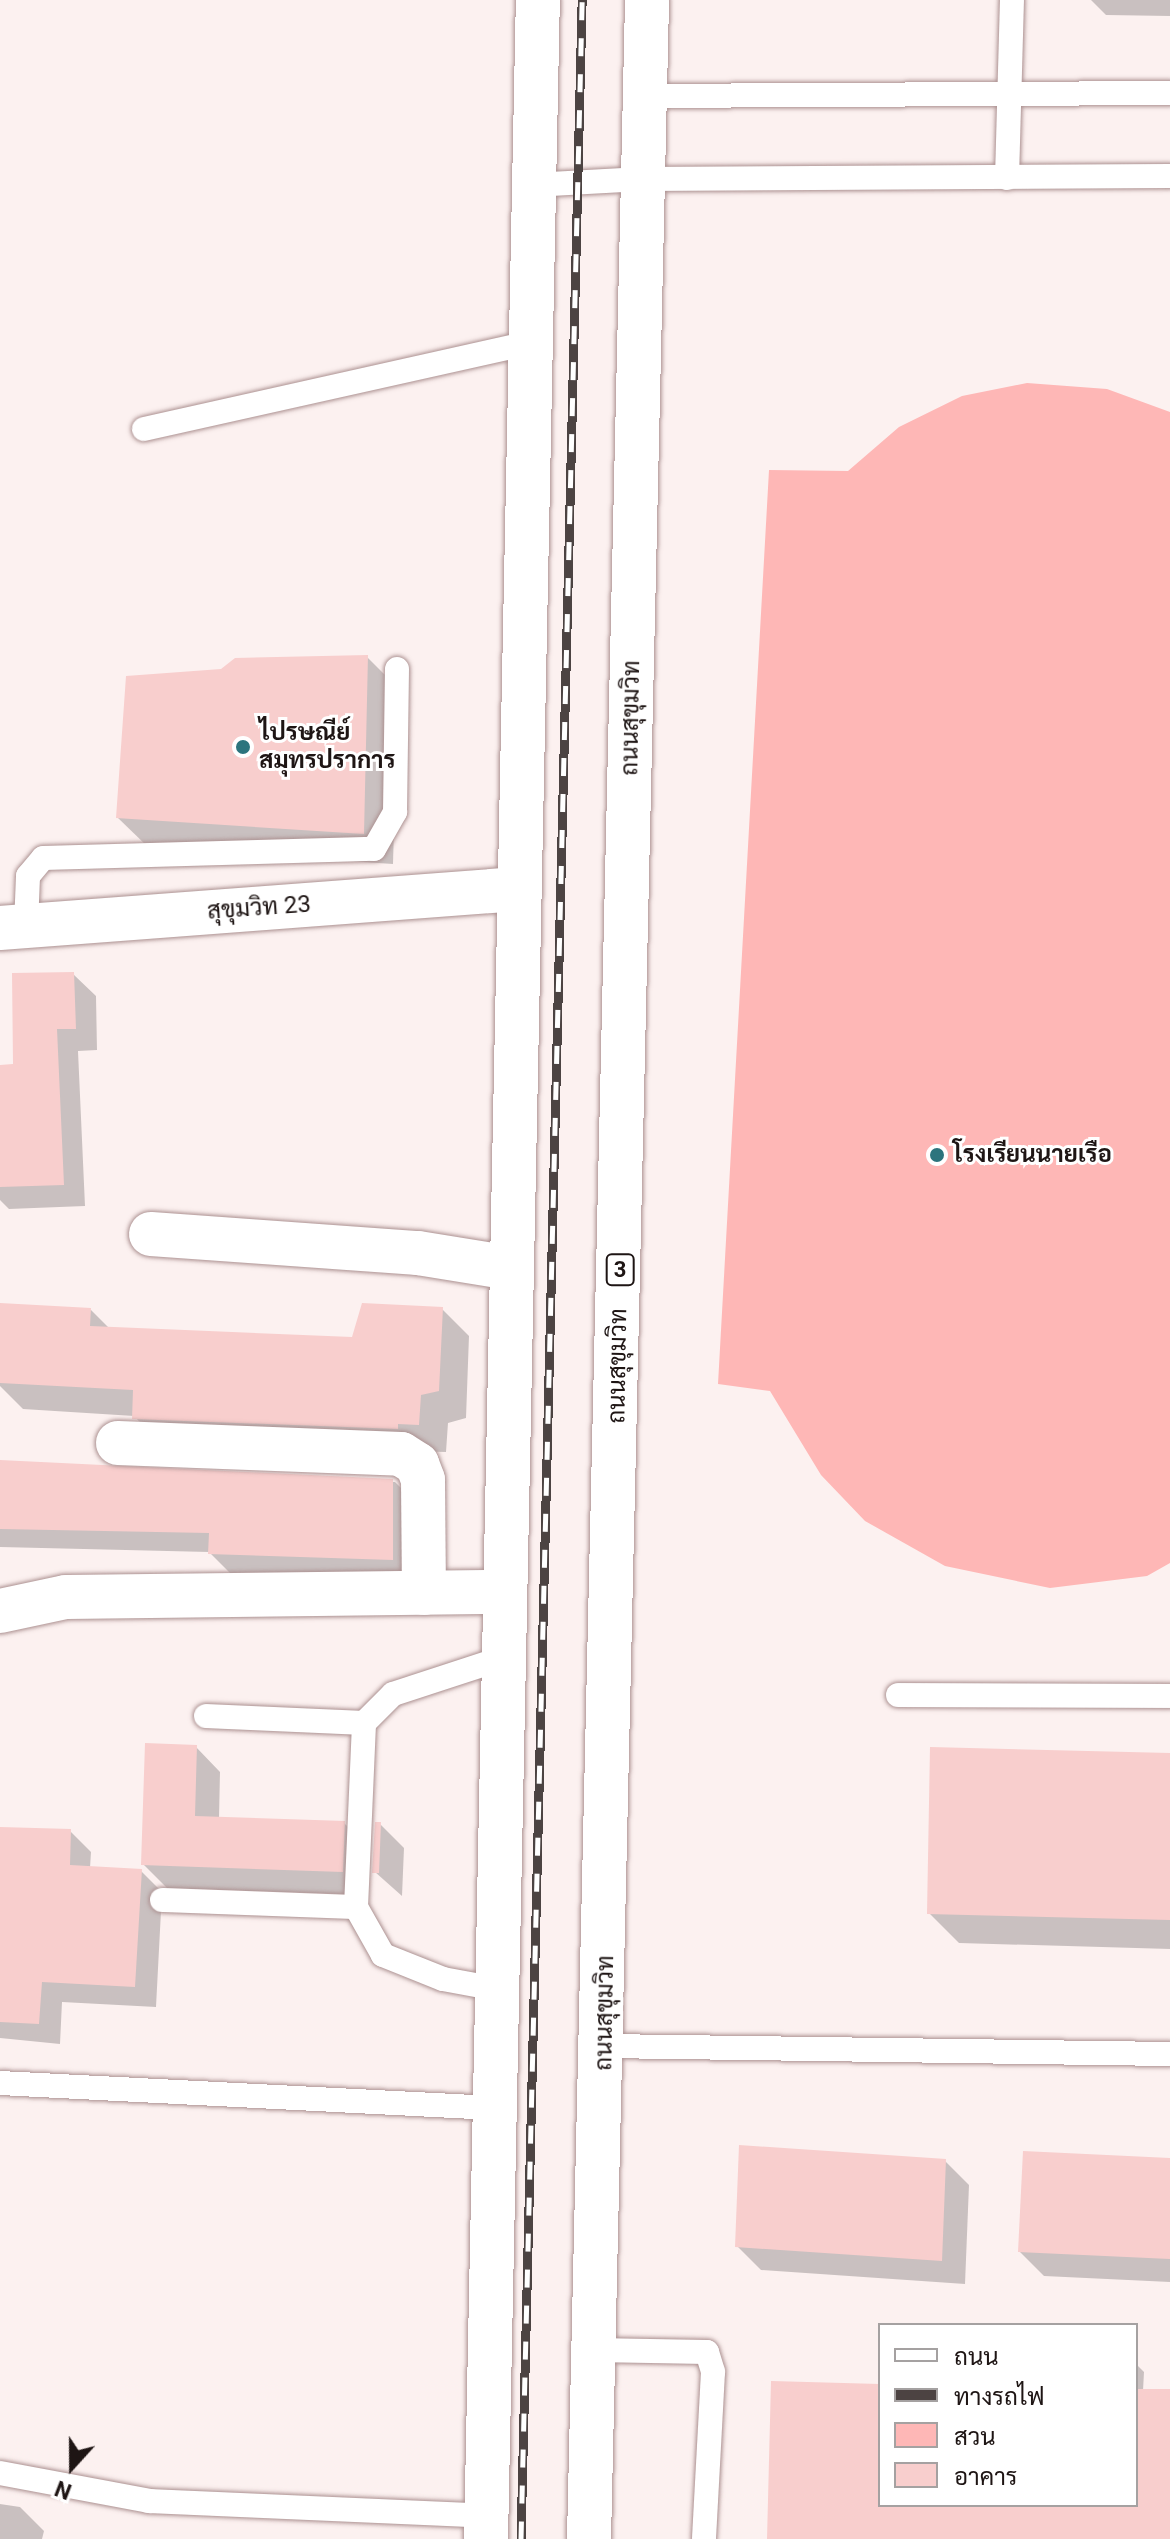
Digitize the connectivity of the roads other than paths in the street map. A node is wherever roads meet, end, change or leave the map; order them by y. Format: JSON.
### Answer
{"nodes":[{"id":1,"x":538,"y":0,"type":"edge"},
{"id":2,"x":647,"y":0,"type":"edge"},
{"id":3,"x":1012,"y":0,"type":"edge"},
{"id":4,"x":1170,"y":93,"type":"edge"},
{"id":5,"x":1009,"y":94,"type":"junction"},
{"id":6,"x":645,"y":96,"type":"junction"},
{"id":7,"x":1170,"y":176,"type":"edge"},
{"id":8,"x":1007,"y":178,"type":"junction"},
{"id":9,"x":642,"y":179,"type":"junction"},
{"id":10,"x":532,"y":185,"type":"junction"},
{"id":11,"x":529,"y":343,"type":"junction"},
{"id":12,"x":144,"y":429,"type":"dead end"},
{"id":13,"x":397,"y":669,"type":"dead end"},
{"id":14,"x":518,"y":889,"type":"junction"},
{"id":15,"x":13,"y":927,"type":"edge"},
{"id":16,"x":151,"y":1234,"type":"dead end"},
{"id":17,"x":511,"y":1268,"type":"junction"},
{"id":18,"x":118,"y":1443,"type":"dead end"},
{"id":19,"x":505,"y":1592,"type":"junction"},
{"id":20,"x":424,"y":1593,"type":"junction"},
{"id":21,"x":0,"y":1611,"type":"edge"},
{"id":22,"x":503,"y":1658,"type":"junction"},
{"id":23,"x":898,"y":1695,"type":"dead end"},
{"id":24,"x":1170,"y":1696,"type":"edge"},
{"id":25,"x":206,"y":1716,"type":"dead end"},
{"id":26,"x":364,"y":1723,"type":"junction"},
{"id":27,"x":162,"y":1900,"type":"dead end"},
{"id":28,"x":356,"y":1907,"type":"junction"},
{"id":29,"x":497,"y":1989,"type":"junction"},
{"id":30,"x":604,"y":2046,"type":"junction"},
{"id":31,"x":1170,"y":2054,"type":"edge"},
{"id":32,"x":0,"y":2083,"type":"edge"},
{"id":33,"x":494,"y":2108,"type":"junction"},
{"id":34,"x":594,"y":2350,"type":"junction"},
{"id":35,"x":0,"y":2473,"type":"edge"},
{"id":36,"x":486,"y":2528,"type":"edge"},
{"id":37,"x":589,"y":2539,"type":"edge"},
{"id":38,"x":704,"y":2539,"type":"edge"}],
"edges":[{"from":1,"to":10,"type":"main road"},
{"from":2,"to":6,"type":"main road","name":"ถนนสุขุมวิท","number":"3"},
{"from":3,"to":5,"type":"lane"},
{"from":4,"to":5,"type":"lane"},
{"from":5,"to":6,"type":"lane"},
{"from":5,"to":8,"type":"lane"},
{"from":6,"to":9,"type":"main road","name":"ถนนสุขุมวิท","number":"3"},
{"from":7,"to":8,"type":"lane"},
{"from":8,"to":9,"type":"lane"},
{"from":9,"to":10,"type":"lane"},
{"from":9,"to":30,"type":"main road","name":"ถนนสุขุมวิท","number":"3"},
{"from":10,"to":11,"type":"main road"},
{"from":11,"to":12,"type":"lane"},
{"from":11,"to":14,"type":"main road"},
{"from":13,"to":15,"type":"lane"},
{"from":14,"to":15,"type":"main road","name":"สุขุมวิท 23"},
{"from":14,"to":17,"type":"main road"},
{"from":16,"to":17,"type":"main road"},
{"from":17,"to":19,"type":"main road"},
{"from":18,"to":20,"type":"main road"},
{"from":19,"to":20,"type":"main road"},
{"from":19,"to":22,"type":"main road"},
{"from":20,"to":21,"type":"main road"},
{"from":22,"to":26,"type":"lane"},
{"from":22,"to":29,"type":"main road"},
{"from":23,"to":24,"type":"lane"},
{"from":25,"to":26,"type":"lane"},
{"from":26,"to":28,"type":"lane"},
{"from":27,"to":28,"type":"lane"},
{"from":28,"to":29,"type":"lane"},
{"from":29,"to":33,"type":"main road"},
{"from":30,"to":31,"type":"lane"},
{"from":30,"to":34,"type":"main road","name":"ถนนสุขุมวิท","number":"3"},
{"from":32,"to":33,"type":"lane"},
{"from":33,"to":36,"type":"main road"},
{"from":34,"to":37,"type":"main road","name":"ถนนสุขุมวิท","number":"3"},
{"from":34,"to":38,"type":"lane"},
{"from":35,"to":36,"type":"lane"}]}
